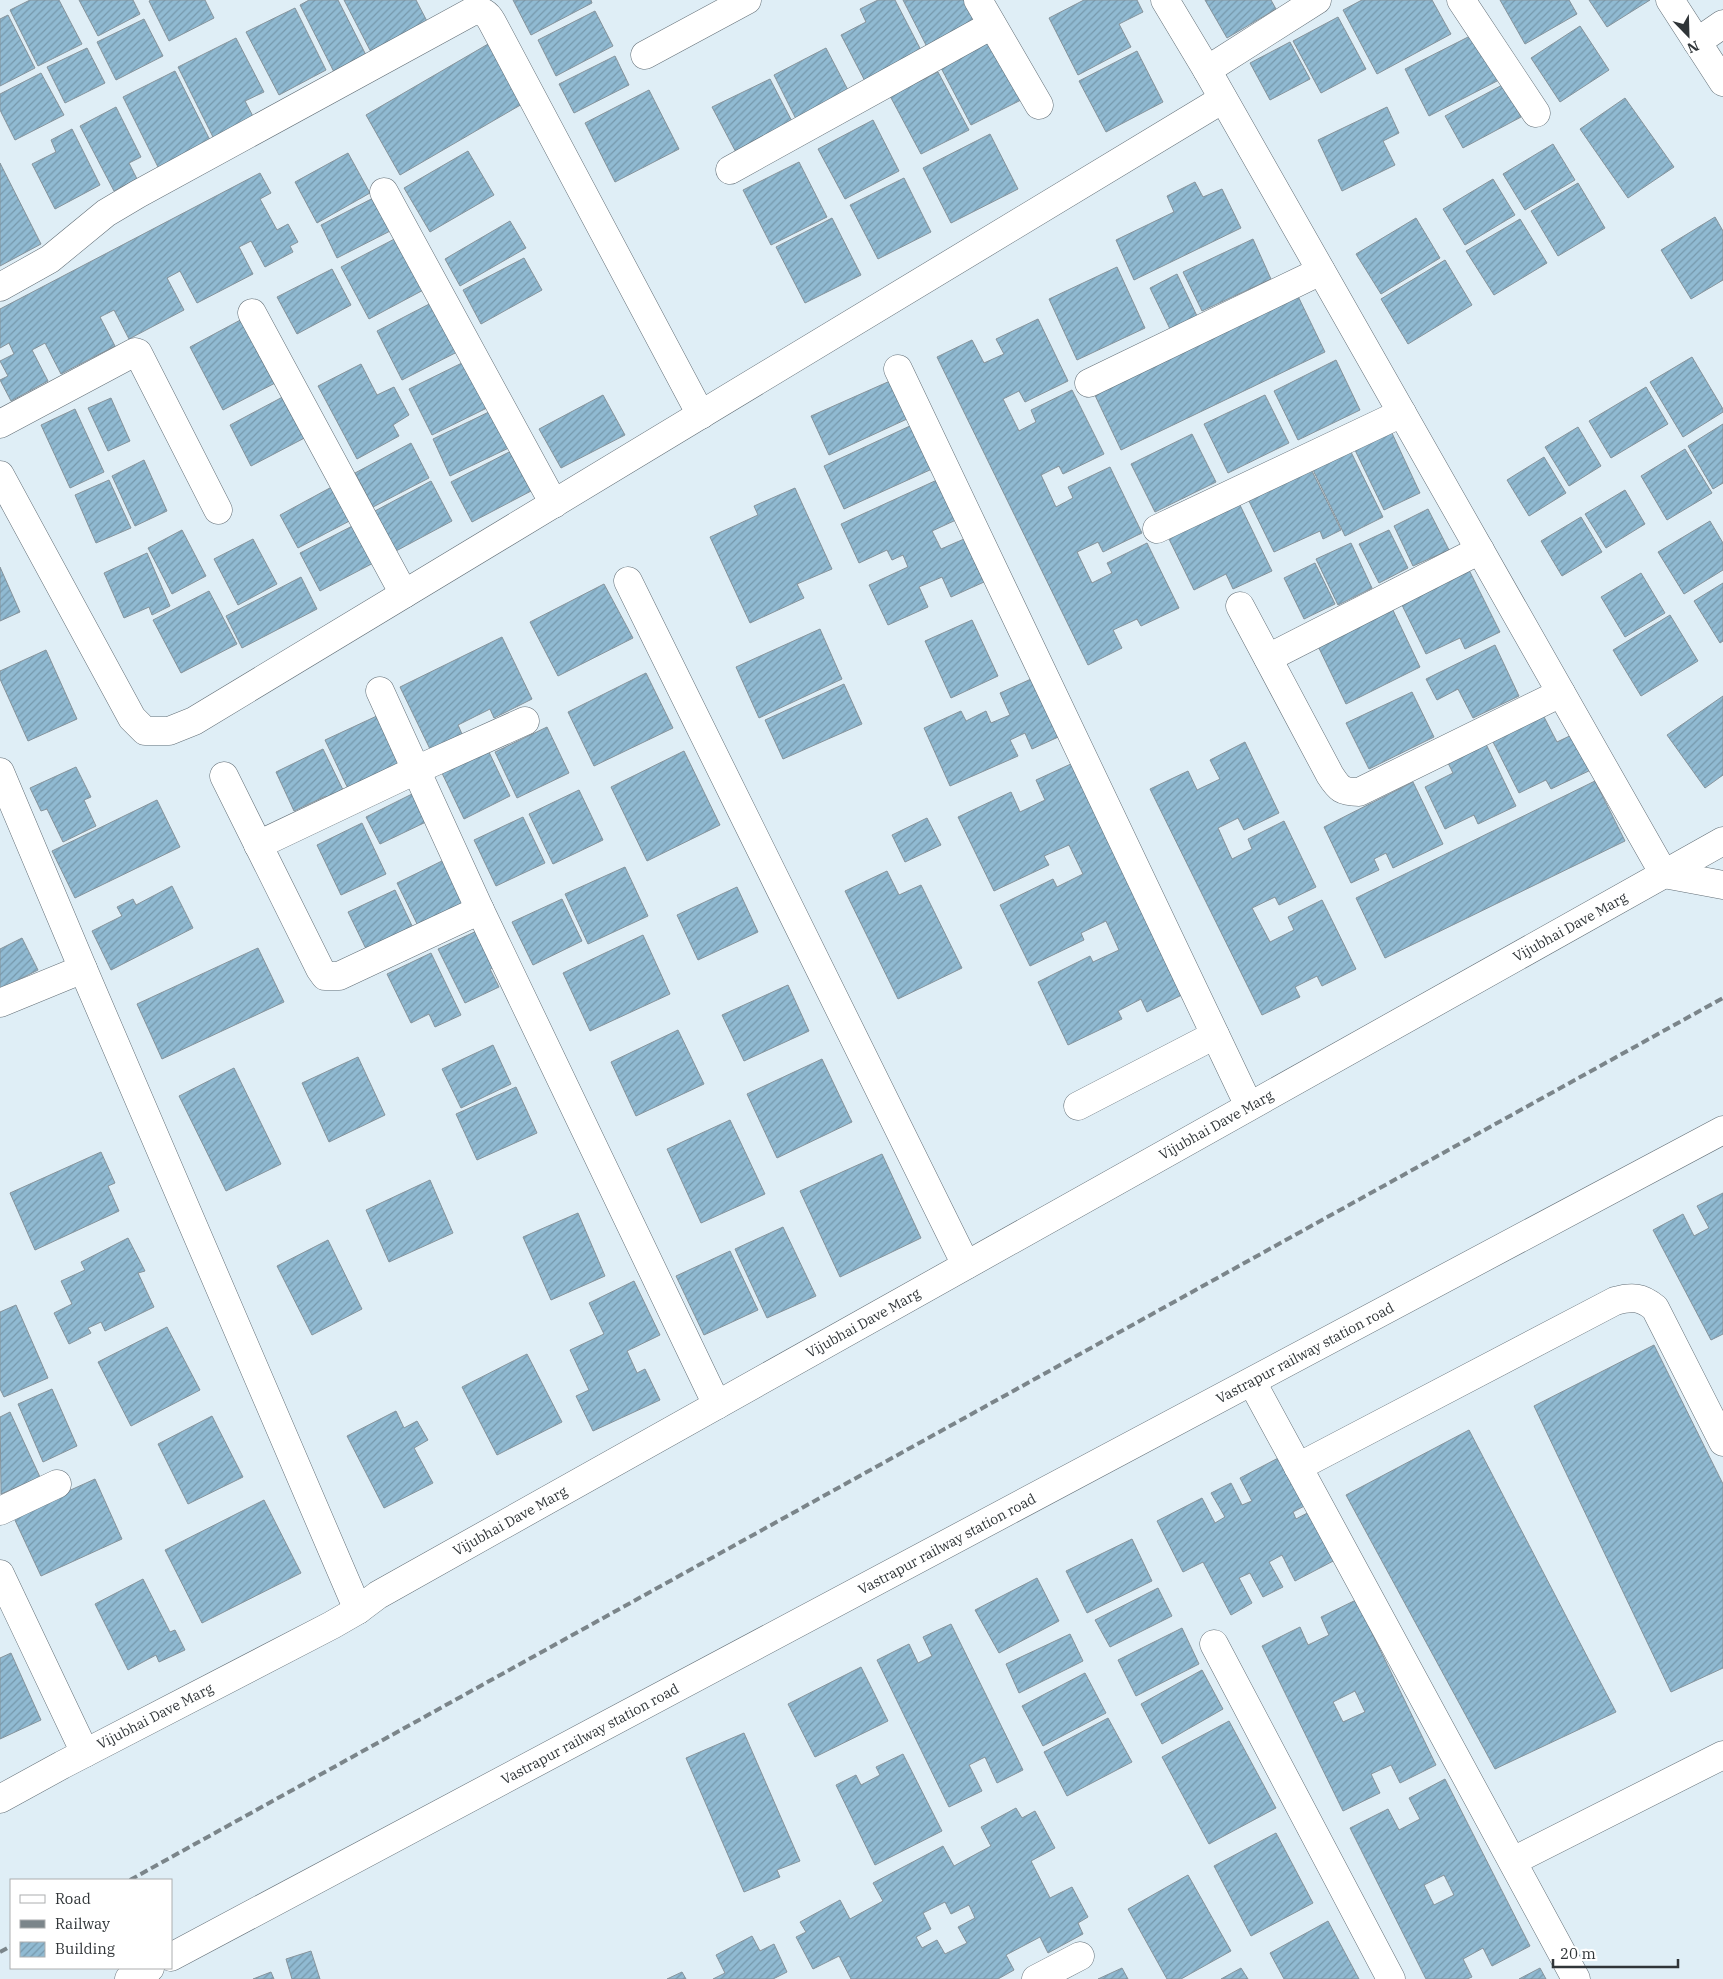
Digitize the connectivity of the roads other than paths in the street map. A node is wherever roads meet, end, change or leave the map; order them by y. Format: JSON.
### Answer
{"nodes":[{"id":1,"x":748,"y":0,"type":"edge"},
{"id":2,"x":978,"y":0,"type":"edge"},
{"id":3,"x":1165,"y":0,"type":"edge"},
{"id":4,"x":1317,"y":0,"type":"edge"},
{"id":5,"x":1460,"y":0,"type":"edge"},
{"id":6,"x":1670,"y":0,"type":"edge"},
{"id":7,"x":1723,"y":24,"type":"edge"},
{"id":8,"x":992,"y":25,"type":"junction"},
{"id":9,"x":1697,"y":42,"type":"junction"},
{"id":10,"x":645,"y":55,"type":"dead end"},
{"id":11,"x":1207,"y":70,"type":"junction"},
{"id":12,"x":1723,"y":82,"type":"edge"},
{"id":13,"x":1223,"y":99,"type":"junction"},
{"id":14,"x":1039,"y":105,"type":"dead end"},
{"id":15,"x":1536,"y":113,"type":"dead end"},
{"id":16,"x":730,"y":170,"type":"dead end"},
{"id":17,"x":384,"y":192,"type":"dead end"},
{"id":18,"x":1321,"y":271,"type":"junction"},
{"id":19,"x":0,"y":287,"type":"edge"},
{"id":20,"x":252,"y":313,"type":"dead end"},
{"id":21,"x":898,"y":369,"type":"dead end"},
{"id":22,"x":1089,"y":383,"type":"dead end"},
{"id":23,"x":1402,"y":413,"type":"junction"},
{"id":24,"x":701,"y":415,"type":"junction"},
{"id":25,"x":0,"y":424,"type":"edge"},
{"id":26,"x":0,"y":475,"type":"edge"},
{"id":27,"x":554,"y":504,"type":"junction"},
{"id":28,"x":218,"y":510,"type":"dead end"},
{"id":29,"x":1157,"y":529,"type":"dead end"},
{"id":30,"x":1480,"y":550,"type":"junction"},
{"id":31,"x":628,"y":581,"type":"dead end"},
{"id":32,"x":404,"y":594,"type":"junction"},
{"id":33,"x":1240,"y":606,"type":"dead end"},
{"id":34,"x":1268,"y":658,"type":"junction"},
{"id":35,"x":380,"y":691,"type":"dead end"},
{"id":36,"x":1561,"y":693,"type":"junction"},
{"id":37,"x":525,"y":721,"type":"dead end"},
{"id":38,"x":416,"y":770,"type":"junction"},
{"id":39,"x":0,"y":772,"type":"edge"},
{"id":40,"x":224,"y":776,"type":"dead end"},
{"id":41,"x":1723,"y":841,"type":"edge"},
{"id":42,"x":258,"y":844,"type":"junction"},
{"id":43,"x":1664,"y":874,"type":"junction"},
{"id":44,"x":1723,"y":885,"type":"edge"},
{"id":45,"x":480,"y":910,"type":"junction"},
{"id":46,"x":83,"y":969,"type":"junction"},
{"id":47,"x":0,"y":1003,"type":"edge"},
{"id":48,"x":1215,"y":1035,"type":"junction"},
{"id":49,"x":1078,"y":1106,"type":"dead end"},
{"id":50,"x":1250,"y":1106,"type":"junction"},
{"id":51,"x":1722,"y":1132,"type":"edge"},
{"id":52,"x":966,"y":1265,"type":"junction"},
{"id":53,"x":1252,"y":1382,"type":"junction"},
{"id":54,"x":717,"y":1405,"type":"junction"},
{"id":55,"x":1723,"y":1442,"type":"edge"},
{"id":56,"x":1298,"y":1467,"type":"junction"},
{"id":57,"x":57,"y":1484,"type":"dead end"},
{"id":58,"x":0,"y":1511,"type":"edge"},
{"id":59,"x":0,"y":1574,"type":"edge"},
{"id":60,"x":358,"y":1610,"type":"junction"},
{"id":61,"x":1214,"y":1644,"type":"dead end"},
{"id":62,"x":85,"y":1753,"type":"junction"},
{"id":63,"x":1723,"y":1755,"type":"edge"},
{"id":64,"x":0,"y":1799,"type":"edge"},
{"id":65,"x":1513,"y":1861,"type":"junction"},
{"id":66,"x":172,"y":1956,"type":"edge"},
{"id":67,"x":1080,"y":1956,"type":"dead end"},
{"id":68,"x":148,"y":1969,"type":"edge"},
{"id":69,"x":129,"y":1979,"type":"edge"},
{"id":70,"x":1036,"y":1979,"type":"edge"},
{"id":71,"x":1391,"y":1979,"type":"edge"},
{"id":72,"x":1576,"y":1979,"type":"edge"}],
"edges":[{"from":1,"to":10,"type":"street"},
{"from":2,"to":8,"type":"street"},
{"from":3,"to":11,"type":"street"},
{"from":4,"to":11,"type":"street"},
{"from":5,"to":15,"type":"street"},
{"from":6,"to":9,"type":"street"},
{"from":7,"to":9,"type":"street"},
{"from":8,"to":14,"type":"street"},
{"from":8,"to":16,"type":"street"},
{"from":9,"to":12,"type":"street"},
{"from":11,"to":13,"type":"street"},
{"from":13,"to":18,"type":"street"},
{"from":13,"to":24,"type":"street"},
{"from":17,"to":27,"type":"street"},
{"from":18,"to":22,"type":"street"},
{"from":18,"to":23,"type":"street"},
{"from":19,"to":24,"type":"street"},
{"from":20,"to":32,"type":"street"},
{"from":21,"to":48,"type":"street"},
{"from":23,"to":29,"type":"street"},
{"from":23,"to":30,"type":"street"},
{"from":24,"to":27,"type":"street"},
{"from":25,"to":28,"type":"street"},
{"from":26,"to":32,"type":"street"},
{"from":27,"to":32,"type":"street"},
{"from":30,"to":34,"type":"street"},
{"from":30,"to":36,"type":"street"},
{"from":31,"to":52,"type":"street"},
{"from":33,"to":34,"type":"street"},
{"from":34,"to":36,"type":"street"},
{"from":35,"to":38,"type":"street"},
{"from":36,"to":43,"type":"street"},
{"from":37,"to":38,"type":"street"},
{"from":38,"to":42,"type":"street"},
{"from":38,"to":45,"type":"street"},
{"from":39,"to":46,"type":"street"},
{"from":40,"to":42,"type":"street"},
{"from":41,"to":43,"type":"street","name":"Vijubhai Dave Marg"},
{"from":42,"to":45,"type":"street"},
{"from":43,"to":44,"type":"street"},
{"from":43,"to":50,"type":"street","name":"Vijubhai Dave Marg"},
{"from":45,"to":54,"type":"street"},
{"from":46,"to":47,"type":"street"},
{"from":46,"to":60,"type":"street"},
{"from":48,"to":49,"type":"street"},
{"from":48,"to":50,"type":"street"},
{"from":50,"to":52,"type":"street","name":"Vijubhai Dave Marg"},
{"from":51,"to":53,"type":"street","name":"Vastrapur railway station road"},
{"from":52,"to":54,"type":"street","name":"Vijubhai Dave Marg"},
{"from":53,"to":56,"type":"street"},
{"from":53,"to":66,"type":"street","name":"Vastrapur railway station road"},
{"from":54,"to":60,"type":"street","name":"Vijubhai Dave Marg"},
{"from":55,"to":56,"type":"street"},
{"from":56,"to":65,"type":"street"},
{"from":57,"to":58,"type":"street"},
{"from":59,"to":62,"type":"street"},
{"from":60,"to":62,"type":"street","name":"Vijubhai Dave Marg"},
{"from":61,"to":71,"type":"street"},
{"from":62,"to":64,"type":"street","name":"Vijubhai Dave Marg"},
{"from":63,"to":65,"type":"street"},
{"from":65,"to":72,"type":"street"},
{"from":67,"to":70,"type":"street"},
{"from":68,"to":69,"type":"street"}]}
